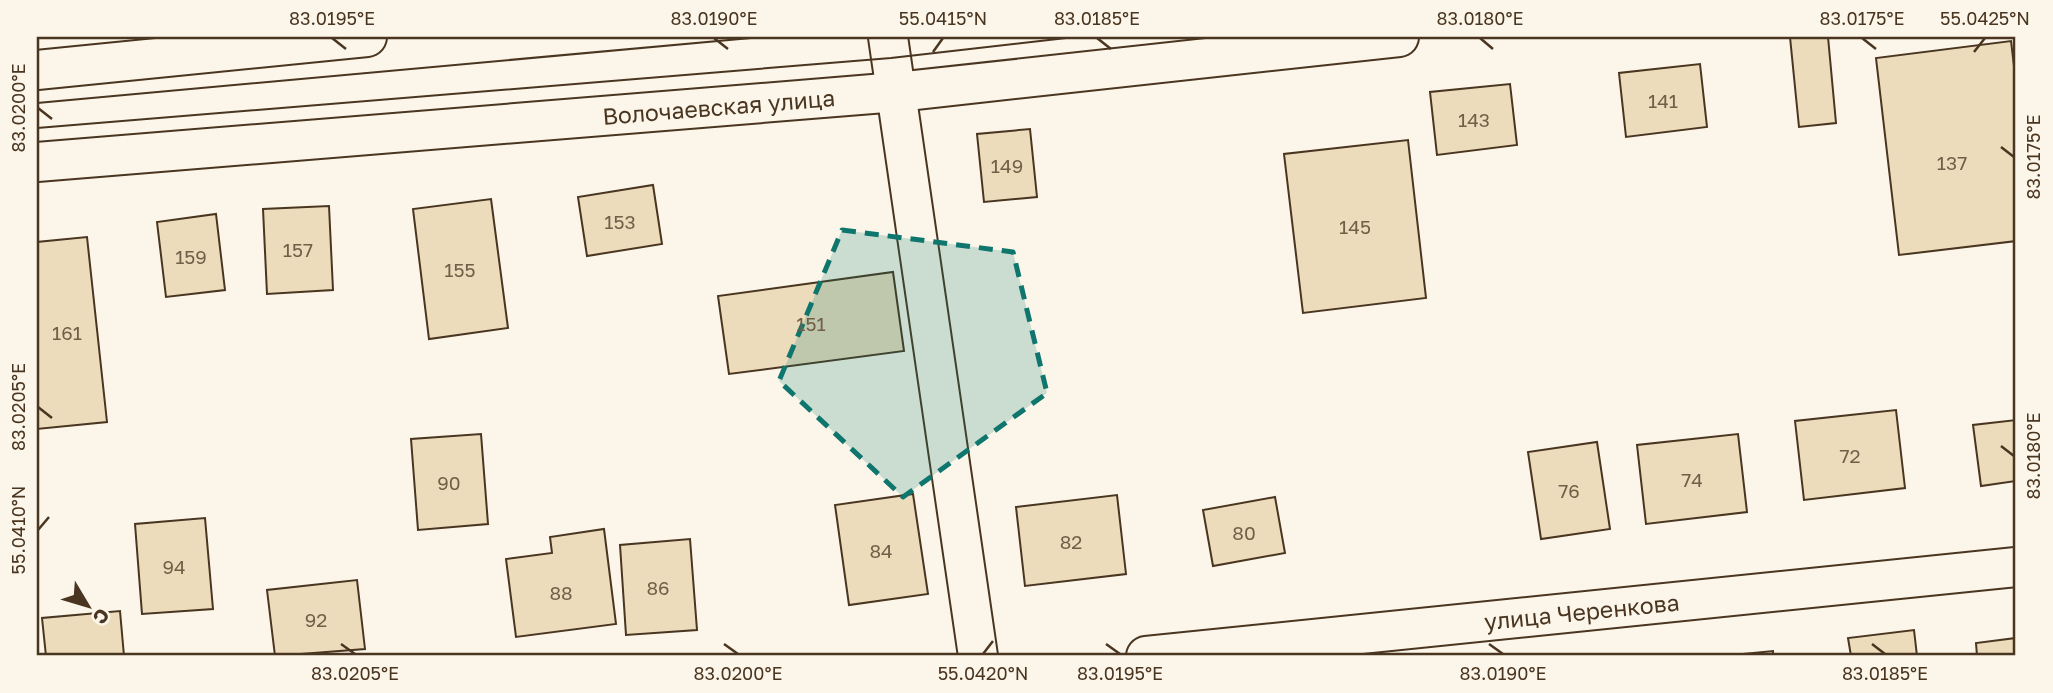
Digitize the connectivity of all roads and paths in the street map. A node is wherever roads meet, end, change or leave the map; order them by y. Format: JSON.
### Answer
{"nodes":[{"id":1,"x":367,"y":37,"type":"edge"},
{"id":2,"x":888,"y":37,"type":"edge"},
{"id":3,"x":1399,"y":37,"type":"edge"},
{"id":4,"x":37,"y":71,"type":"edge"},
{"id":5,"x":898,"y":92,"type":"junction"},
{"id":6,"x":37,"y":162,"type":"edge"},
{"id":7,"x":2016,"y":567,"type":"edge"},
{"id":8,"x":978,"y":656,"type":"edge"},
{"id":9,"x":1146,"y":656,"type":"edge"}],
"edges":[{"from":1,"to":4,"type":"main road"},
{"from":2,"to":5,"type":"main road"},
{"from":3,"to":5,"type":"main road","name":"Волочаевская улица"},
{"from":5,"to":6,"type":"main road","name":"Волочаевская улица"},
{"from":5,"to":8,"type":"main road"},
{"from":7,"to":9,"type":"main road","name":"улица Черенкова"}]}
